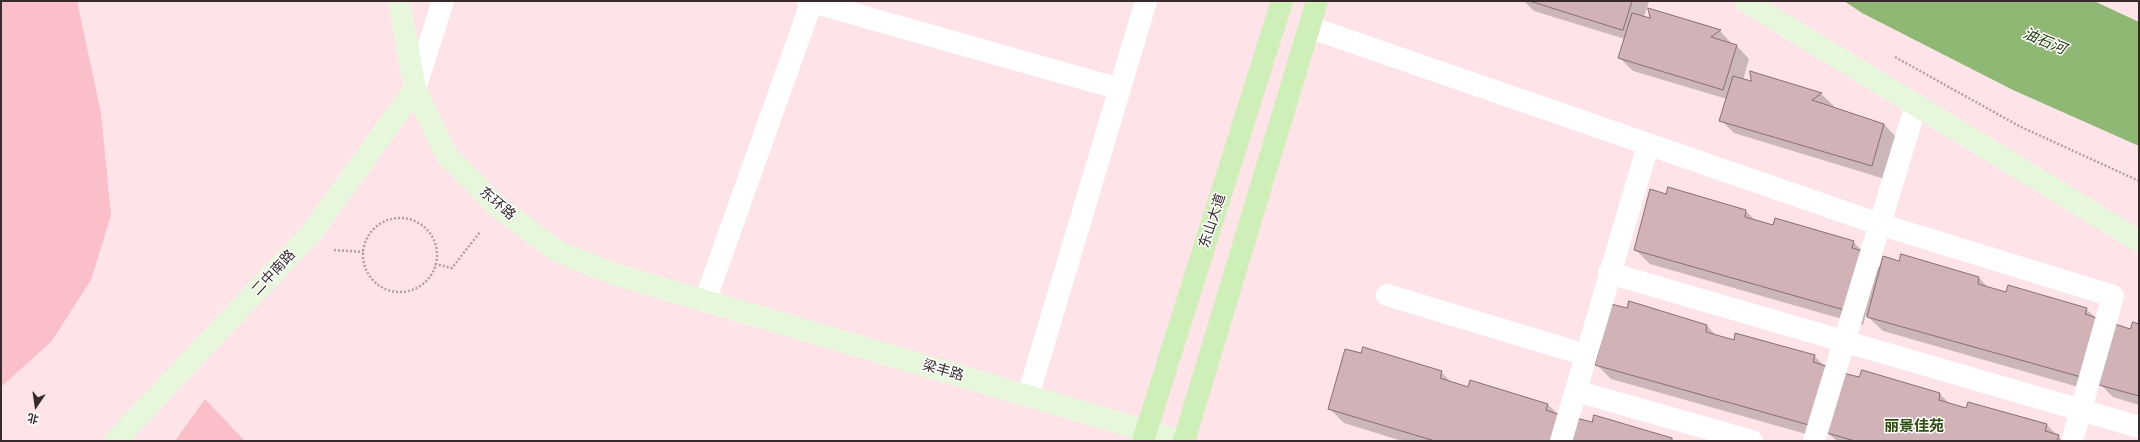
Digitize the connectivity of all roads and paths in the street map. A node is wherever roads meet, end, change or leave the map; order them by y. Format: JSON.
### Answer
{"nodes":[{"id":1,"x":399,"y":1,"type":"edge"},
{"id":2,"x":444,"y":1,"type":"edge"},
{"id":3,"x":811,"y":1,"type":"edge"},
{"id":4,"x":1146,"y":1,"type":"edge"},
{"id":5,"x":1282,"y":1,"type":"edge"},
{"id":6,"x":1316,"y":1,"type":"edge"},
{"id":7,"x":1745,"y":1,"type":"edge"},
{"id":8,"x":1309,"y":27,"type":"junction"},
{"id":9,"x":1890,"y":54,"type":"dead end"},
{"id":10,"x":415,"y":89,"type":"junction"},
{"id":11,"x":1120,"y":90,"type":"junction"},
{"id":12,"x":1916,"y":105,"type":"junction"},
{"id":13,"x":1648,"y":145,"type":"junction"},
{"id":14,"x":2139,"y":181,"type":"edge"},
{"id":15,"x":1879,"y":224,"type":"junction"},
{"id":16,"x":480,"y":232,"type":"dead end"},
{"id":17,"x":2139,"y":241,"type":"edge"},
{"id":18,"x":326,"y":249,"type":"dead end"},
{"id":19,"x":363,"y":252,"type":"junction"},
{"id":20,"x":435,"y":264,"type":"junction"},
{"id":21,"x":1609,"y":273,"type":"junction"},
{"id":22,"x":1387,"y":295,"type":"dead end"},
{"id":23,"x":705,"y":301,"type":"junction"},
{"id":24,"x":1844,"y":342,"type":"junction"},
{"id":25,"x":1586,"y":355,"type":"junction"},
{"id":26,"x":1576,"y":391,"type":"junction"},
{"id":27,"x":1028,"y":396,"type":"junction"},
{"id":28,"x":2081,"y":410,"type":"junction"},
{"id":29,"x":2139,"y":427,"type":"edge"},
{"id":30,"x":1144,"y":436,"type":"edge"},
{"id":31,"x":115,"y":441,"type":"edge"},
{"id":32,"x":1183,"y":441,"type":"edge"},
{"id":33,"x":1561,"y":441,"type":"edge"},
{"id":34,"x":1752,"y":441,"type":"edge"},
{"id":35,"x":1814,"y":441,"type":"edge"},
{"id":36,"x":2072,"y":441,"type":"edge"}],
"edges":[{"from":1,"to":10,"type":"street","name":"东环路"},
{"from":2,"to":10,"type":"street"},
{"from":3,"to":11,"type":"street"},
{"from":3,"to":23,"type":"street"},
{"from":4,"to":11,"type":"street"},
{"from":5,"to":30,"type":"main road","name":"东山大道"},
{"from":6,"to":8,"type":"main road"},
{"from":7,"to":12,"type":"street"},
{"from":8,"to":13,"type":"street"},
{"from":8,"to":32,"type":"main road"},
{"from":9,"to":14,"type":"path"},
{"from":10,"to":23,"type":"street","name":"东环路"},
{"from":10,"to":31,"type":"street","name":"二中南路"},
{"from":11,"to":27,"type":"street"},
{"from":12,"to":15,"type":"street"},
{"from":12,"to":17,"type":"street"},
{"from":13,"to":15,"type":"street"},
{"from":13,"to":21,"type":"street"},
{"from":15,"to":24,"type":"street"},
{"from":15,"to":28,"type":"street"},
{"from":16,"to":20,"type":"path"},
{"from":18,"to":19,"type":"path"},
{"from":19,"to":20,"type":"path"},
{"from":19,"to":20,"type":"path"},
{"from":21,"to":24,"type":"street"},
{"from":21,"to":25,"type":"street"},
{"from":22,"to":25,"type":"street"},
{"from":23,"to":27,"type":"street","name":"梁丰路"},
{"from":24,"to":28,"type":"street"},
{"from":24,"to":35,"type":"street"},
{"from":25,"to":26,"type":"street"},
{"from":26,"to":33,"type":"street"},
{"from":26,"to":34,"type":"street"},
{"from":27,"to":30,"type":"street","name":"梁丰路"},
{"from":28,"to":29,"type":"street"},
{"from":28,"to":36,"type":"street"},
{"from":30,"to":32,"type":"street","name":"梁丰路"}]}
